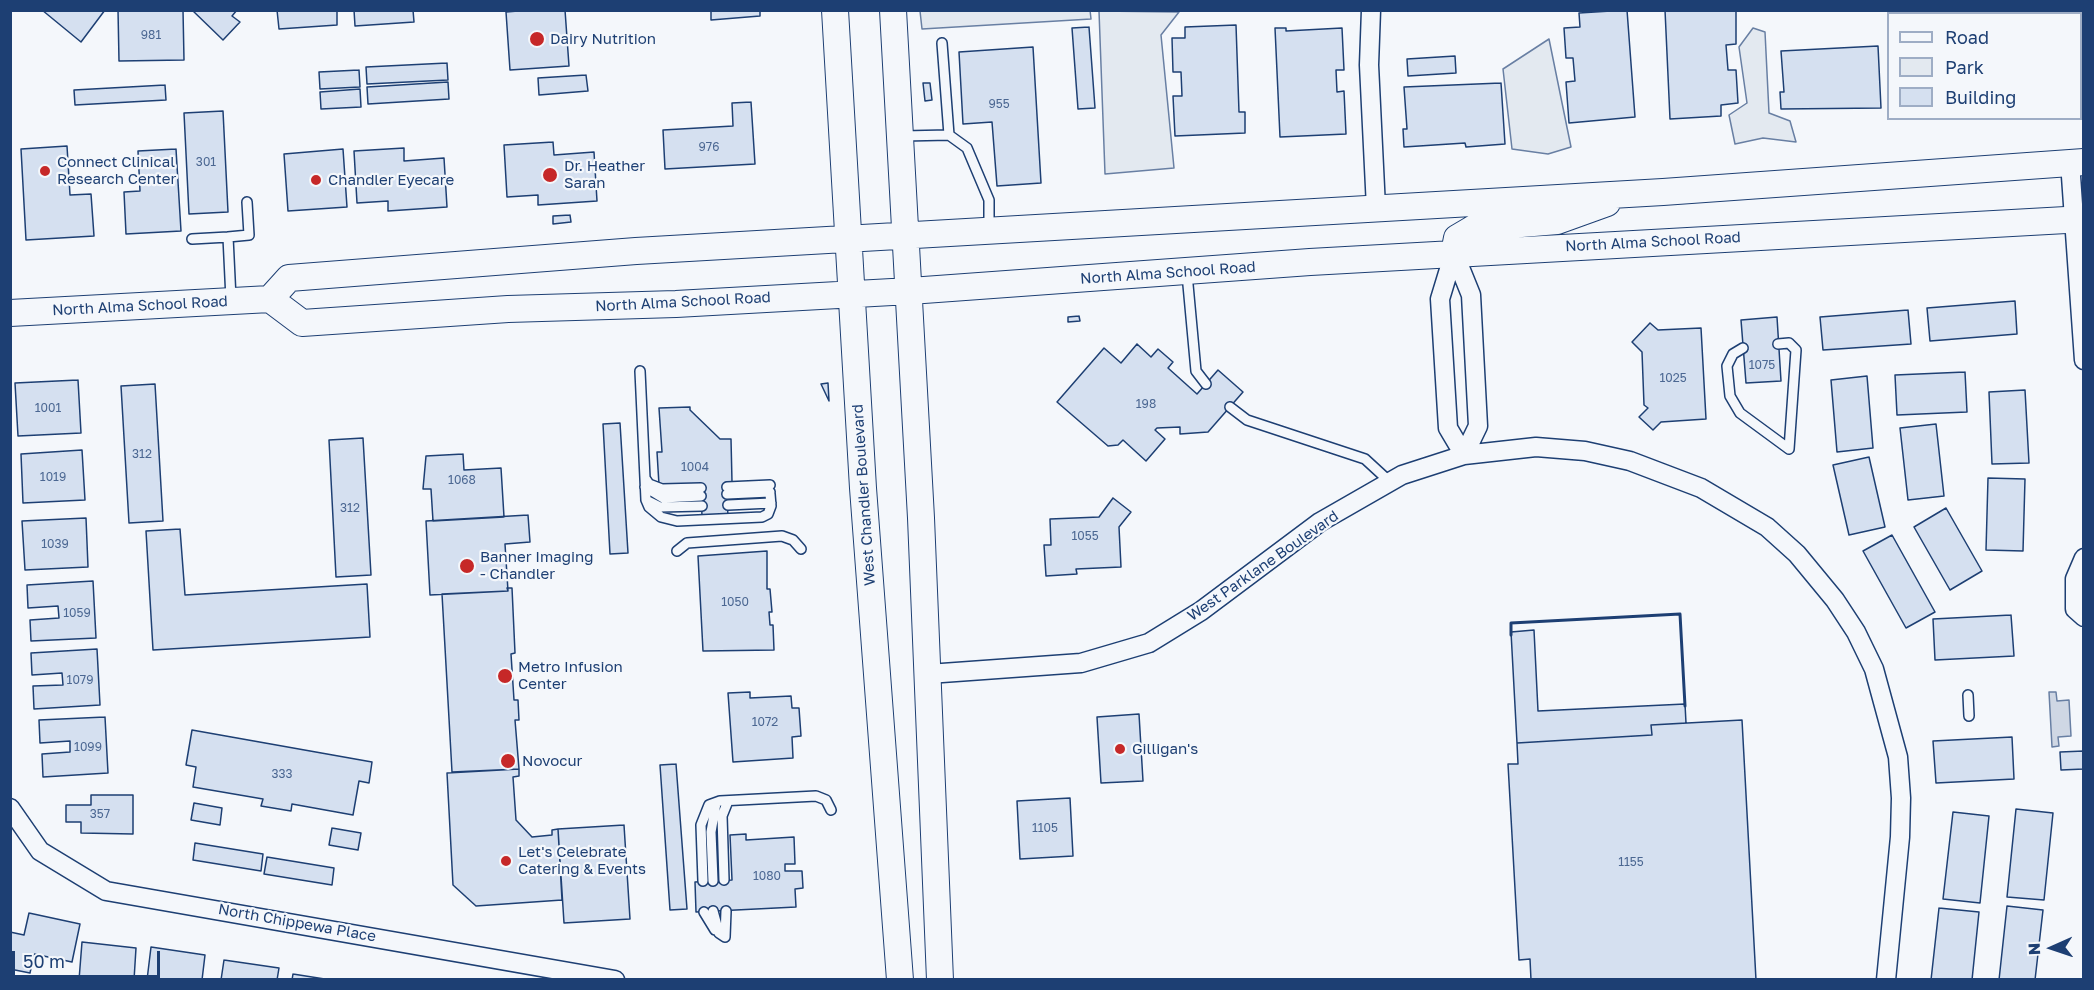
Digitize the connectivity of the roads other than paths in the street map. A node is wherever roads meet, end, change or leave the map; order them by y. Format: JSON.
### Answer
{"nodes":[{"id":1,"x":835,"y":10,"type":"edge"},
{"id":2,"x":893,"y":10,"type":"edge"},
{"id":3,"x":1371,"y":10,"type":"edge"},
{"id":4,"x":942,"y":43,"type":"dead end"},
{"id":5,"x":949,"y":135,"type":"junction"},
{"id":6,"x":901,"y":136,"type":"junction"},
{"id":7,"x":2077,"y":162,"type":"edge"},
{"id":8,"x":1633,"y":193,"type":"junction"},
{"id":9,"x":248,"y":202,"type":"dead end"},
{"id":10,"x":1376,"y":208,"type":"junction"},
{"id":11,"x":2079,"y":219,"type":"edge"},
{"id":12,"x":989,"y":232,"type":"junction"},
{"id":13,"x":228,"y":237,"type":"junction"},
{"id":14,"x":907,"y":237,"type":"junction"},
{"id":15,"x":192,"y":239,"type":"dead end"},
{"id":16,"x":850,"y":240,"type":"junction"},
{"id":17,"x":1454,"y":253,"type":"junction"},
{"id":18,"x":1187,"y":271,"type":"junction"},
{"id":19,"x":910,"y":291,"type":"junction"},
{"id":20,"x":853,"y":293,"type":"junction"},
{"id":21,"x":270,"y":299,"type":"junction"},
{"id":22,"x":232,"y":301,"type":"junction"},
{"id":23,"x":10,"y":313,"type":"edge"},
{"id":24,"x":1778,"y":344,"type":"dead end"},
{"id":25,"x":1743,"y":348,"type":"dead end"},
{"id":26,"x":2084,"y":360,"type":"edge"},
{"id":27,"x":640,"y":370,"type":"dead end"},
{"id":28,"x":1206,"y":384,"type":"dead end"},
{"id":29,"x":1230,"y":407,"type":"dead end"},
{"id":30,"x":1464,"y":455,"type":"junction"},
{"id":31,"x":645,"y":482,"type":"junction"},
{"id":32,"x":1390,"y":482,"type":"junction"},
{"id":33,"x":727,"y":491,"type":"dead end"},
{"id":34,"x":701,"y":492,"type":"dead end"},
{"id":35,"x":770,"y":493,"type":"junction"},
{"id":36,"x":646,"y":500,"type":"junction"},
{"id":37,"x":728,"y":505,"type":"dead end"},
{"id":38,"x":702,"y":506,"type":"dead end"},
{"id":39,"x":801,"y":549,"type":"dead end"},
{"id":40,"x":677,"y":550,"type":"dead end"},
{"id":41,"x":2084,"y":558,"type":"edge"},
{"id":42,"x":2079,"y":613,"type":"edge"},
{"id":43,"x":928,"y":674,"type":"junction"},
{"id":44,"x":1968,"y":695,"type":"dead end"},
{"id":45,"x":1969,"y":716,"type":"dead end"},
{"id":46,"x":728,"y":801,"type":"junction"},
{"id":47,"x":716,"y":803,"type":"junction"},
{"id":48,"x":10,"y":808,"type":"edge"},
{"id":49,"x":831,"y":810,"type":"dead end"},
{"id":50,"x":724,"y":880,"type":"dead end"},
{"id":51,"x":703,"y":881,"type":"dead end"},
{"id":52,"x":713,"y":881,"type":"dead end"},
{"id":53,"x":726,"y":910,"type":"dead end"},
{"id":54,"x":709,"y":911,"type":"dead end"},
{"id":55,"x":561,"y":975,"type":"edge"},
{"id":56,"x":615,"y":980,"type":"edge"},
{"id":57,"x":900,"y":980,"type":"edge"},
{"id":58,"x":940,"y":980,"type":"edge"},
{"id":59,"x":1886,"y":980,"type":"edge"}],
"edges":[{"from":1,"to":16,"type":"main road","name":"West Chandler Boulevard"},
{"from":2,"to":6,"type":"main road"},
{"from":3,"to":10,"type":"street"},
{"from":4,"to":5,"type":"lane"},
{"from":5,"to":6,"type":"lane"},
{"from":5,"to":12,"type":"lane"},
{"from":6,"to":14,"type":"main road"},
{"from":7,"to":8,"type":"main road"},
{"from":7,"to":11,"type":"street"},
{"from":8,"to":10,"type":"main road"},
{"from":8,"to":17,"type":"main road"},
{"from":9,"to":13,"type":"lane"},
{"from":10,"to":12,"type":"main road"},
{"from":11,"to":17,"type":"main road","name":"North Alma School Road"},
{"from":11,"to":26,"type":"street"},
{"from":12,"to":14,"type":"main road"},
{"from":13,"to":15,"type":"lane"},
{"from":13,"to":22,"type":"lane"},
{"from":14,"to":16,"type":"main road"},
{"from":14,"to":19,"type":"main road"},
{"from":16,"to":20,"type":"main road","name":"West Chandler Boulevard"},
{"from":16,"to":21,"type":"main road"},
{"from":17,"to":18,"type":"main road","name":"North Alma School Road"},
{"from":17,"to":30,"type":"street"},
{"from":17,"to":30,"type":"street"},
{"from":18,"to":19,"type":"main road","name":"North Alma School Road"},
{"from":18,"to":28,"type":"lane"},
{"from":19,"to":20,"type":"main road","name":"North Alma School Road"},
{"from":19,"to":43,"type":"main road"},
{"from":20,"to":21,"type":"main road","name":"North Alma School Road"},
{"from":20,"to":57,"type":"main road","name":"West Chandler Boulevard"},
{"from":21,"to":22,"type":"main road","name":"North Alma School Road"},
{"from":22,"to":23,"type":"main road","name":"North Alma School Road"},
{"from":24,"to":25,"type":"lane"},
{"from":27,"to":31,"type":"lane"},
{"from":29,"to":32,"type":"lane"},
{"from":30,"to":32,"type":"street","name":"West Parklane Boulevard"},
{"from":30,"to":59,"type":"street","name":"West Parklane Boulevard"},
{"from":31,"to":34,"type":"lane"},
{"from":31,"to":36,"type":"lane"},
{"from":32,"to":43,"type":"street","name":"West Parklane Boulevard"},
{"from":33,"to":35,"type":"lane"},
{"from":35,"to":36,"type":"lane"},
{"from":35,"to":37,"type":"lane"},
{"from":36,"to":38,"type":"lane"},
{"from":39,"to":40,"type":"lane"},
{"from":41,"to":42,"type":"street"},
{"from":43,"to":58,"type":"main road"},
{"from":44,"to":45,"type":"lane"},
{"from":46,"to":47,"type":"lane"},
{"from":46,"to":49,"type":"lane"},
{"from":46,"to":50,"type":"lane"},
{"from":47,"to":51,"type":"lane"},
{"from":47,"to":52,"type":"lane"},
{"from":48,"to":55,"type":"street","name":"North Chippewa Place"},
{"from":53,"to":54,"type":"lane"},
{"from":55,"to":56,"type":"street","name":"North Chippewa Place"}]}
